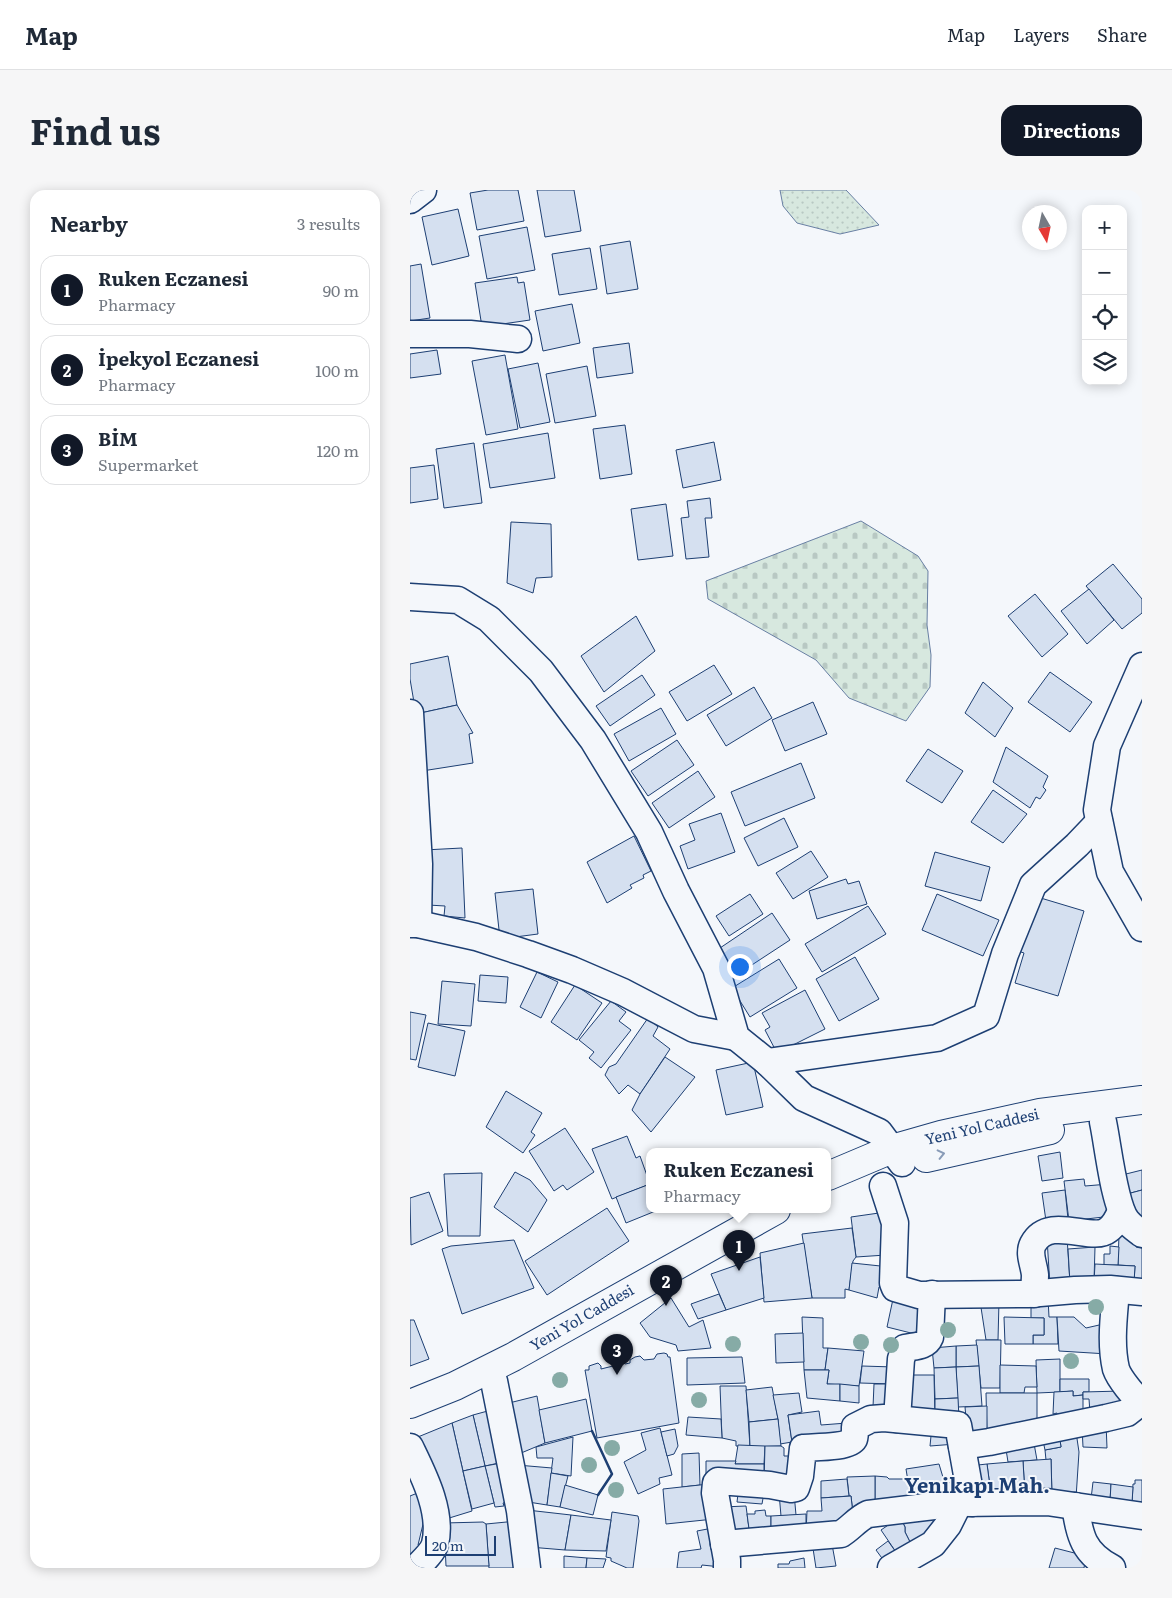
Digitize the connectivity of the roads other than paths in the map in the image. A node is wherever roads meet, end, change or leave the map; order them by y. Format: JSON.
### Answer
{"nodes":[{"id":1,"x":423,"y":190,"type":"edge"},
{"id":2,"x":410,"y":200,"type":"edge"},
{"id":3,"x":410,"y":334,"type":"edge"},
{"id":4,"x":518,"y":339,"type":"dead end"},
{"id":5,"x":410,"y":597,"type":"edge"},
{"id":6,"x":1142,"y":666,"type":"edge"},
{"id":7,"x":410,"y":713,"type":"edge"},
{"id":8,"x":1099,"y":822,"type":"junction"},
{"id":9,"x":414,"y":924,"type":"edge"},
{"id":10,"x":1142,"y":928,"type":"edge"},
{"id":11,"x":736,"y":1037,"type":"junction"},
{"id":12,"x":767,"y":1062,"type":"junction"},
{"id":13,"x":1142,"y":1100,"type":"edge"},
{"id":14,"x":1142,"y":1118,"type":"edge"},
{"id":15,"x":1103,"y":1122,"type":"junction"},
{"id":16,"x":897,"y":1156,"type":"junction"},
{"id":17,"x":831,"y":1175,"type":"edge"},
{"id":18,"x":884,"y":1186,"type":"dead end"},
{"id":19,"x":831,"y":1189,"type":"edge"},
{"id":20,"x":1121,"y":1211,"type":"junction"},
{"id":21,"x":745,"y":1213,"type":"edge"},
{"id":22,"x":771,"y":1213,"type":"edge"},
{"id":23,"x":1142,"y":1234,"type":"edge"},
{"id":24,"x":1113,"y":1290,"type":"junction"},
{"id":25,"x":1142,"y":1292,"type":"edge"},
{"id":26,"x":932,"y":1294,"type":"junction"},
{"id":27,"x":1034,"y":1294,"type":"junction"},
{"id":28,"x":494,"y":1380,"type":"dead end"},
{"id":29,"x":410,"y":1389,"type":"edge"},
{"id":30,"x":1141,"y":1402,"type":"edge"},
{"id":31,"x":410,"y":1404,"type":"edge"},
{"id":32,"x":897,"y":1419,"type":"junction"},
{"id":33,"x":410,"y":1446,"type":"edge"},
{"id":34,"x":962,"y":1446,"type":"junction"},
{"id":35,"x":966,"y":1503,"type":"junction"},
{"id":36,"x":1075,"y":1506,"type":"junction"},
{"id":37,"x":1142,"y":1516,"type":"edge"},
{"id":38,"x":725,"y":1556,"type":"edge"},
{"id":39,"x":1098,"y":1564,"type":"edge"},
{"id":40,"x":416,"y":1568,"type":"edge"},
{"id":41,"x":527,"y":1568,"type":"edge"},
{"id":42,"x":891,"y":1568,"type":"edge"}],
"edges":[{"from":1,"to":2,"type":"street"},
{"from":3,"to":4,"type":"street"},
{"from":5,"to":11,"type":"street"},
{"from":6,"to":8,"type":"street"},
{"from":7,"to":9,"type":"street"},
{"from":8,"to":10,"type":"street"},
{"from":8,"to":12,"type":"street"},
{"from":9,"to":11,"type":"street"},
{"from":11,"to":12,"type":"street"},
{"from":12,"to":16,"type":"street"},
{"from":13,"to":16,"type":"main road","name":"Yeni Yol Caddesi"},
{"from":14,"to":15,"type":"main road","name":"Yeni Yol Caddesi"},
{"from":16,"to":15,"type":"main road","name":"Yeni Yol Caddesi","one_way":true},
{"from":15,"to":20,"type":"street"},
{"from":16,"to":17,"type":"main road","name":"Yeni Yol Caddesi"},
{"from":16,"to":19,"type":"main road","name":"Yeni Yol Caddesi"},
{"from":18,"to":26,"type":"street"},
{"from":20,"to":23,"type":"street"},
{"from":20,"to":27,"type":"street"},
{"from":21,"to":29,"type":"main road","name":"Yeni Yol Caddesi"},
{"from":22,"to":31,"type":"main road","name":"Yeni Yol Caddesi"},
{"from":24,"to":25,"type":"street"},
{"from":24,"to":27,"type":"street"},
{"from":24,"to":30,"type":"street"},
{"from":26,"to":27,"type":"street"},
{"from":26,"to":32,"type":"street"},
{"from":28,"to":41,"type":"street"},
{"from":30,"to":34,"type":"street"},
{"from":32,"to":34,"type":"street"},
{"from":32,"to":38,"type":"street"},
{"from":33,"to":40,"type":"street"},
{"from":34,"to":35,"type":"street"},
{"from":35,"to":36,"type":"street"},
{"from":35,"to":38,"type":"street"},
{"from":35,"to":42,"type":"street"},
{"from":36,"to":37,"type":"street"},
{"from":36,"to":39,"type":"street"}]}
